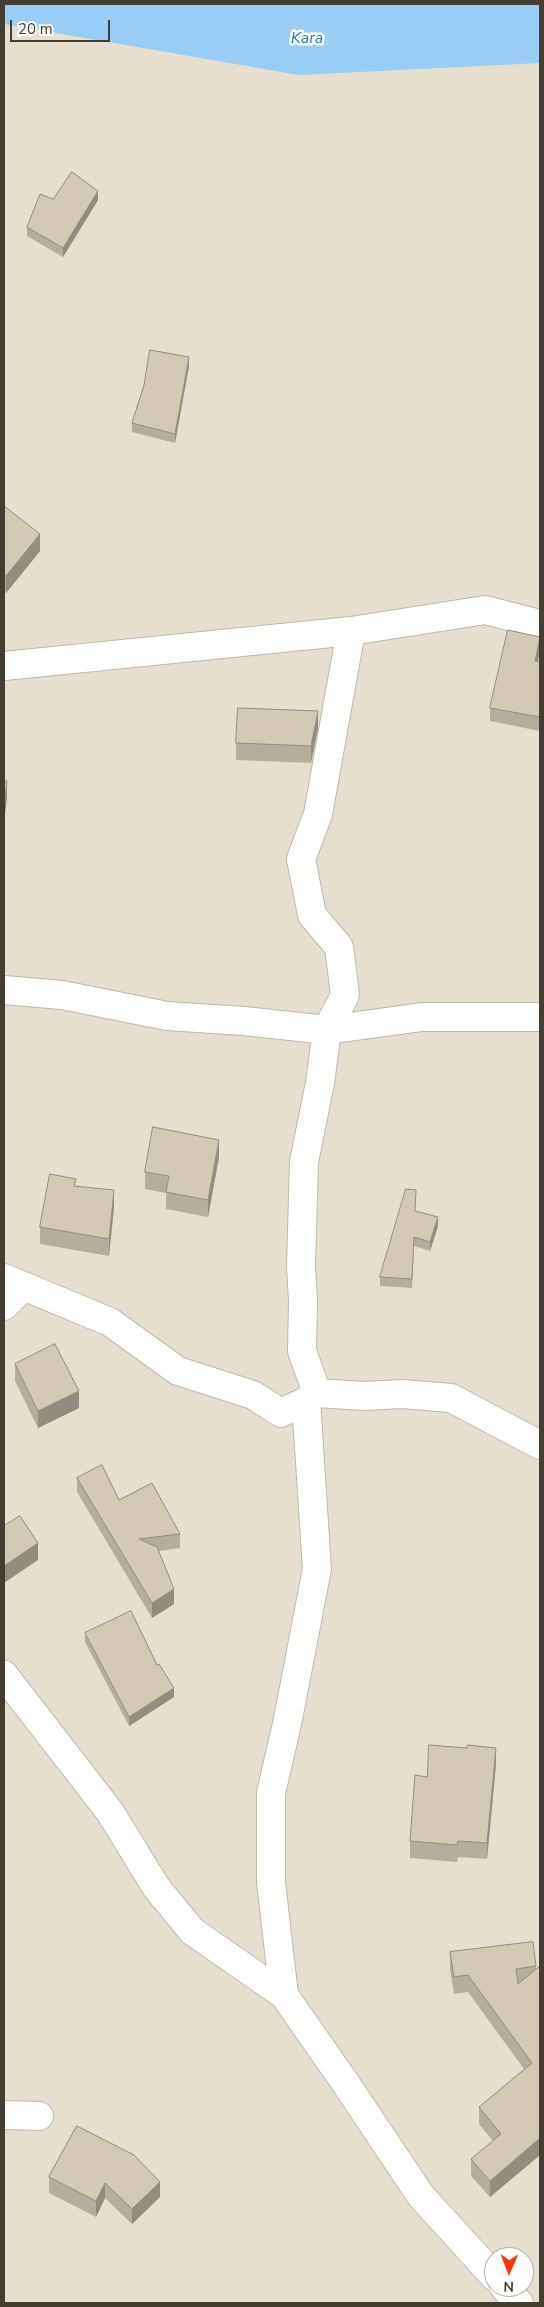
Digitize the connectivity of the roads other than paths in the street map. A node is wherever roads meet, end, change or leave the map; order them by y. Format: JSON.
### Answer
{"nodes":[{"id":1,"x":540,"y":624,"type":"edge"},
{"id":2,"x":351,"y":631,"type":"junction"},
{"id":3,"x":4,"y":666,"type":"edge"},
{"id":4,"x":4,"y":990,"type":"edge"},
{"id":5,"x":540,"y":1017,"type":"edge"},
{"id":6,"x":327,"y":1030,"type":"junction"},
{"id":7,"x":14,"y":1282,"type":"edge"},
{"id":8,"x":4,"y":1306,"type":"edge"},
{"id":9,"x":312,"y":1397,"type":"junction"},
{"id":10,"x":540,"y":1445,"type":"edge"},
{"id":11,"x":4,"y":1675,"type":"edge"},
{"id":12,"x":284,"y":1995,"type":"junction"},
{"id":13,"x":4,"y":2116,"type":"edge"},
{"id":14,"x":39,"y":2116,"type":"dead end"},
{"id":15,"x":484,"y":2265,"type":"edge"}],
"edges":[{"from":1,"to":2,"type":"street"},
{"from":2,"to":3,"type":"street"},
{"from":2,"to":6,"type":"street"},
{"from":4,"to":6,"type":"street"},
{"from":5,"to":6,"type":"street"},
{"from":6,"to":9,"type":"street"},
{"from":7,"to":8,"type":"street"},
{"from":7,"to":9,"type":"street"},
{"from":9,"to":10,"type":"street"},
{"from":9,"to":12,"type":"street"},
{"from":11,"to":12,"type":"street"},
{"from":12,"to":15,"type":"street"},
{"from":13,"to":14,"type":"street"}]}
